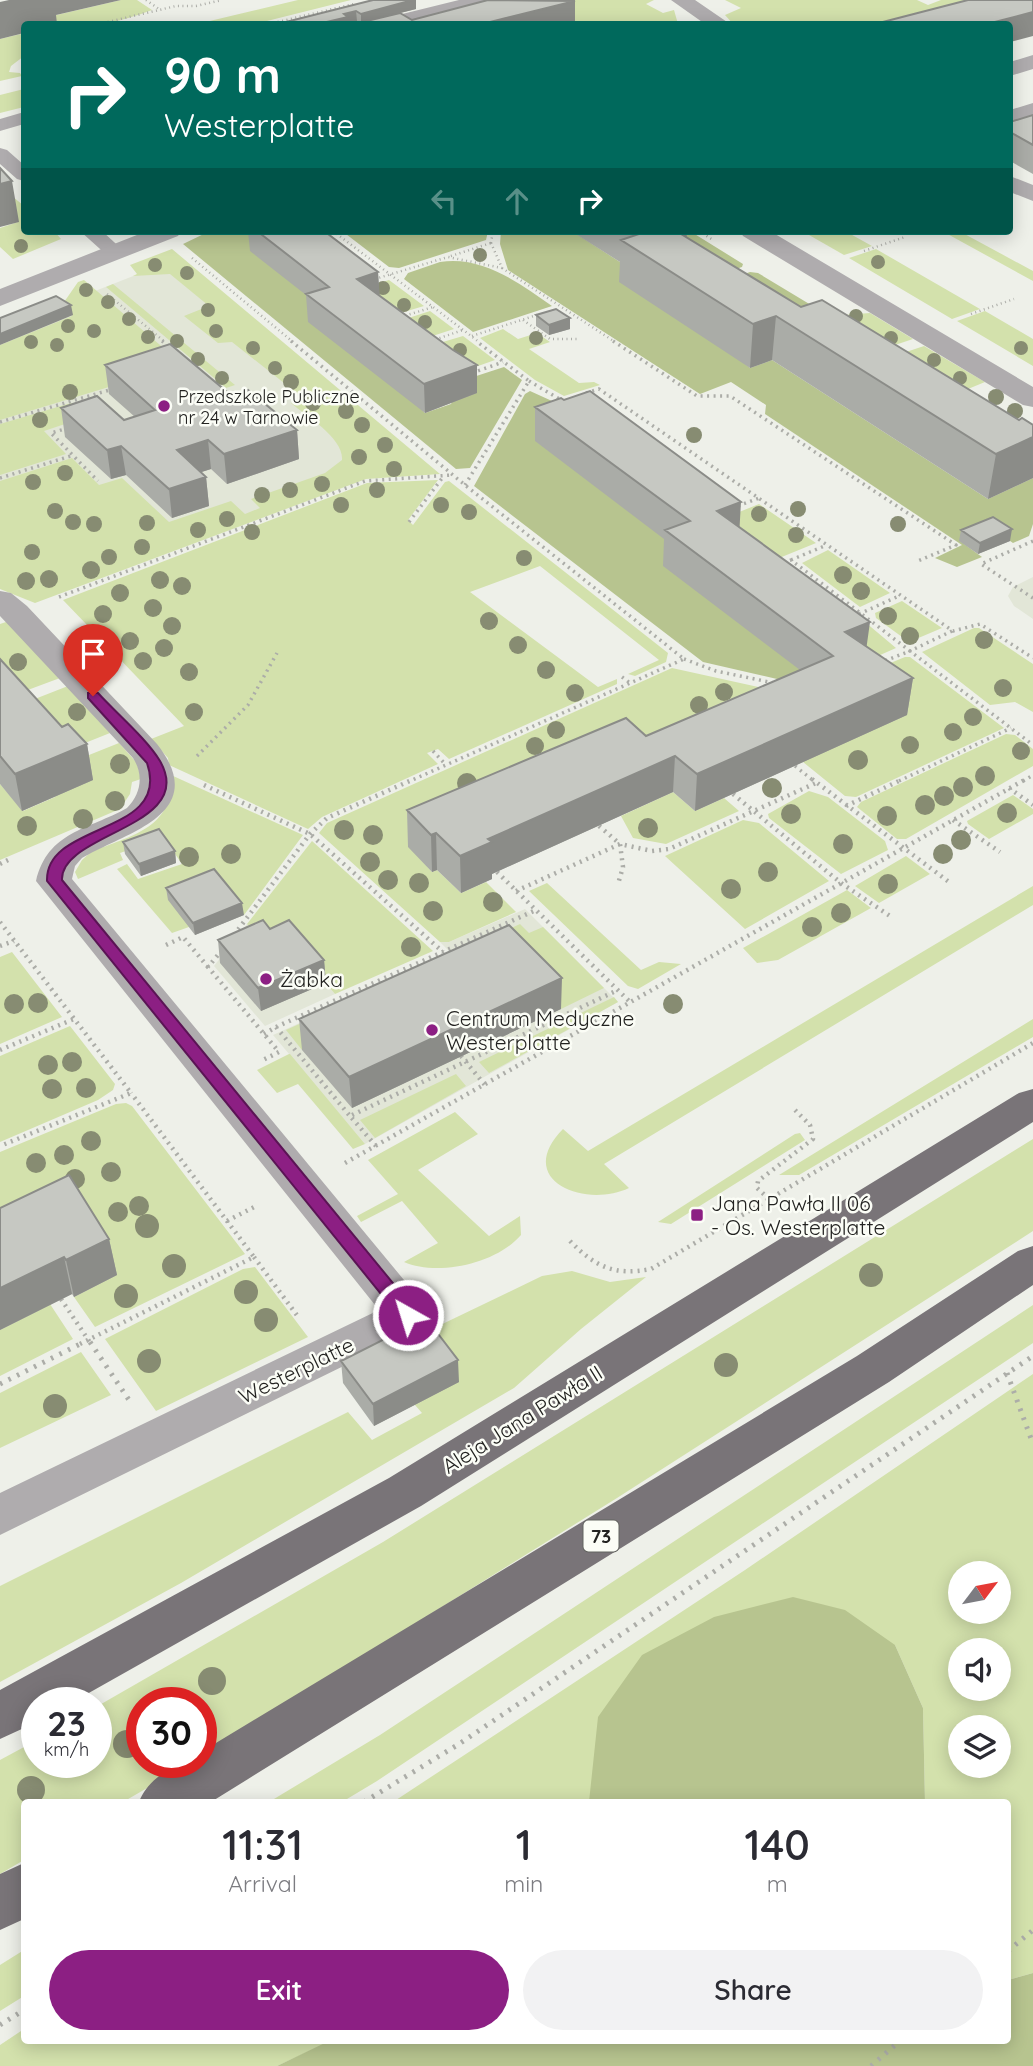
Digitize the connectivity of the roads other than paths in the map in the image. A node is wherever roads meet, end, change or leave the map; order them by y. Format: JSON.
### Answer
{"nodes":[{"id":1,"x":479,"y":0,"type":"edge"},
{"id":2,"x":681,"y":0,"type":"edge"},
{"id":3,"x":396,"y":21,"type":"edge"},
{"id":4,"x":714,"y":21,"type":"edge"},
{"id":5,"x":1033,"y":62,"type":"edge"},
{"id":6,"x":1013,"y":68,"type":"edge"},
{"id":7,"x":1033,"y":110,"type":"edge"},
{"id":8,"x":1013,"y":116,"type":"edge"},
{"id":9,"x":21,"y":119,"type":"edge"},
{"id":10,"x":0,"y":125,"type":"edge"},
{"id":11,"x":0,"y":153,"type":"edge"},
{"id":12,"x":21,"y":172,"type":"edge"},
{"id":13,"x":1013,"y":184,"type":"edge"},
{"id":14,"x":1033,"y":194,"type":"edge"},
{"id":15,"x":95,"y":235,"type":"edge"},
{"id":16,"x":160,"y":235,"type":"edge"},
{"id":17,"x":759,"y":235,"type":"edge"},
{"id":18,"x":116,"y":253,"type":"junction"},
{"id":19,"x":0,"y":298,"type":"edge"},
{"id":20,"x":1033,"y":399,"type":"edge"},
{"id":21,"x":8,"y":606,"type":"edge"},
{"id":22,"x":1033,"y":1103,"type":"edge"},
{"id":23,"x":1033,"y":1263,"type":"edge"},
{"id":24,"x":0,"y":1515,"type":"edge"},
{"id":25,"x":0,"y":1716,"type":"edge"},
{"id":26,"x":170,"y":1799,"type":"edge"},
{"id":27,"x":21,"y":1891,"type":"edge"},
{"id":28,"x":0,"y":1903,"type":"edge"}],
"edges":[{"from":1,"to":3,"type":"lane"},
{"from":2,"to":4,"type":"street"},
{"from":5,"to":6,"type":"street"},
{"from":7,"to":8,"type":"street"},
{"from":9,"to":10,"type":"lane"},
{"from":11,"to":12,"type":"lane"},
{"from":13,"to":14,"type":"street"},
{"from":15,"to":18,"type":"lane"},
{"from":16,"to":18,"type":"street"},
{"from":17,"to":20,"type":"street"},
{"from":18,"to":19,"type":"street"},
{"from":21,"to":24,"type":"street","name":"Westerplatte"},
{"from":22,"to":25,"type":"main road","name":"Aleja Jana Pawła II"},
{"from":23,"to":26,"type":"main road","number":"73"},
{"from":27,"to":28,"type":"main road"}]}
